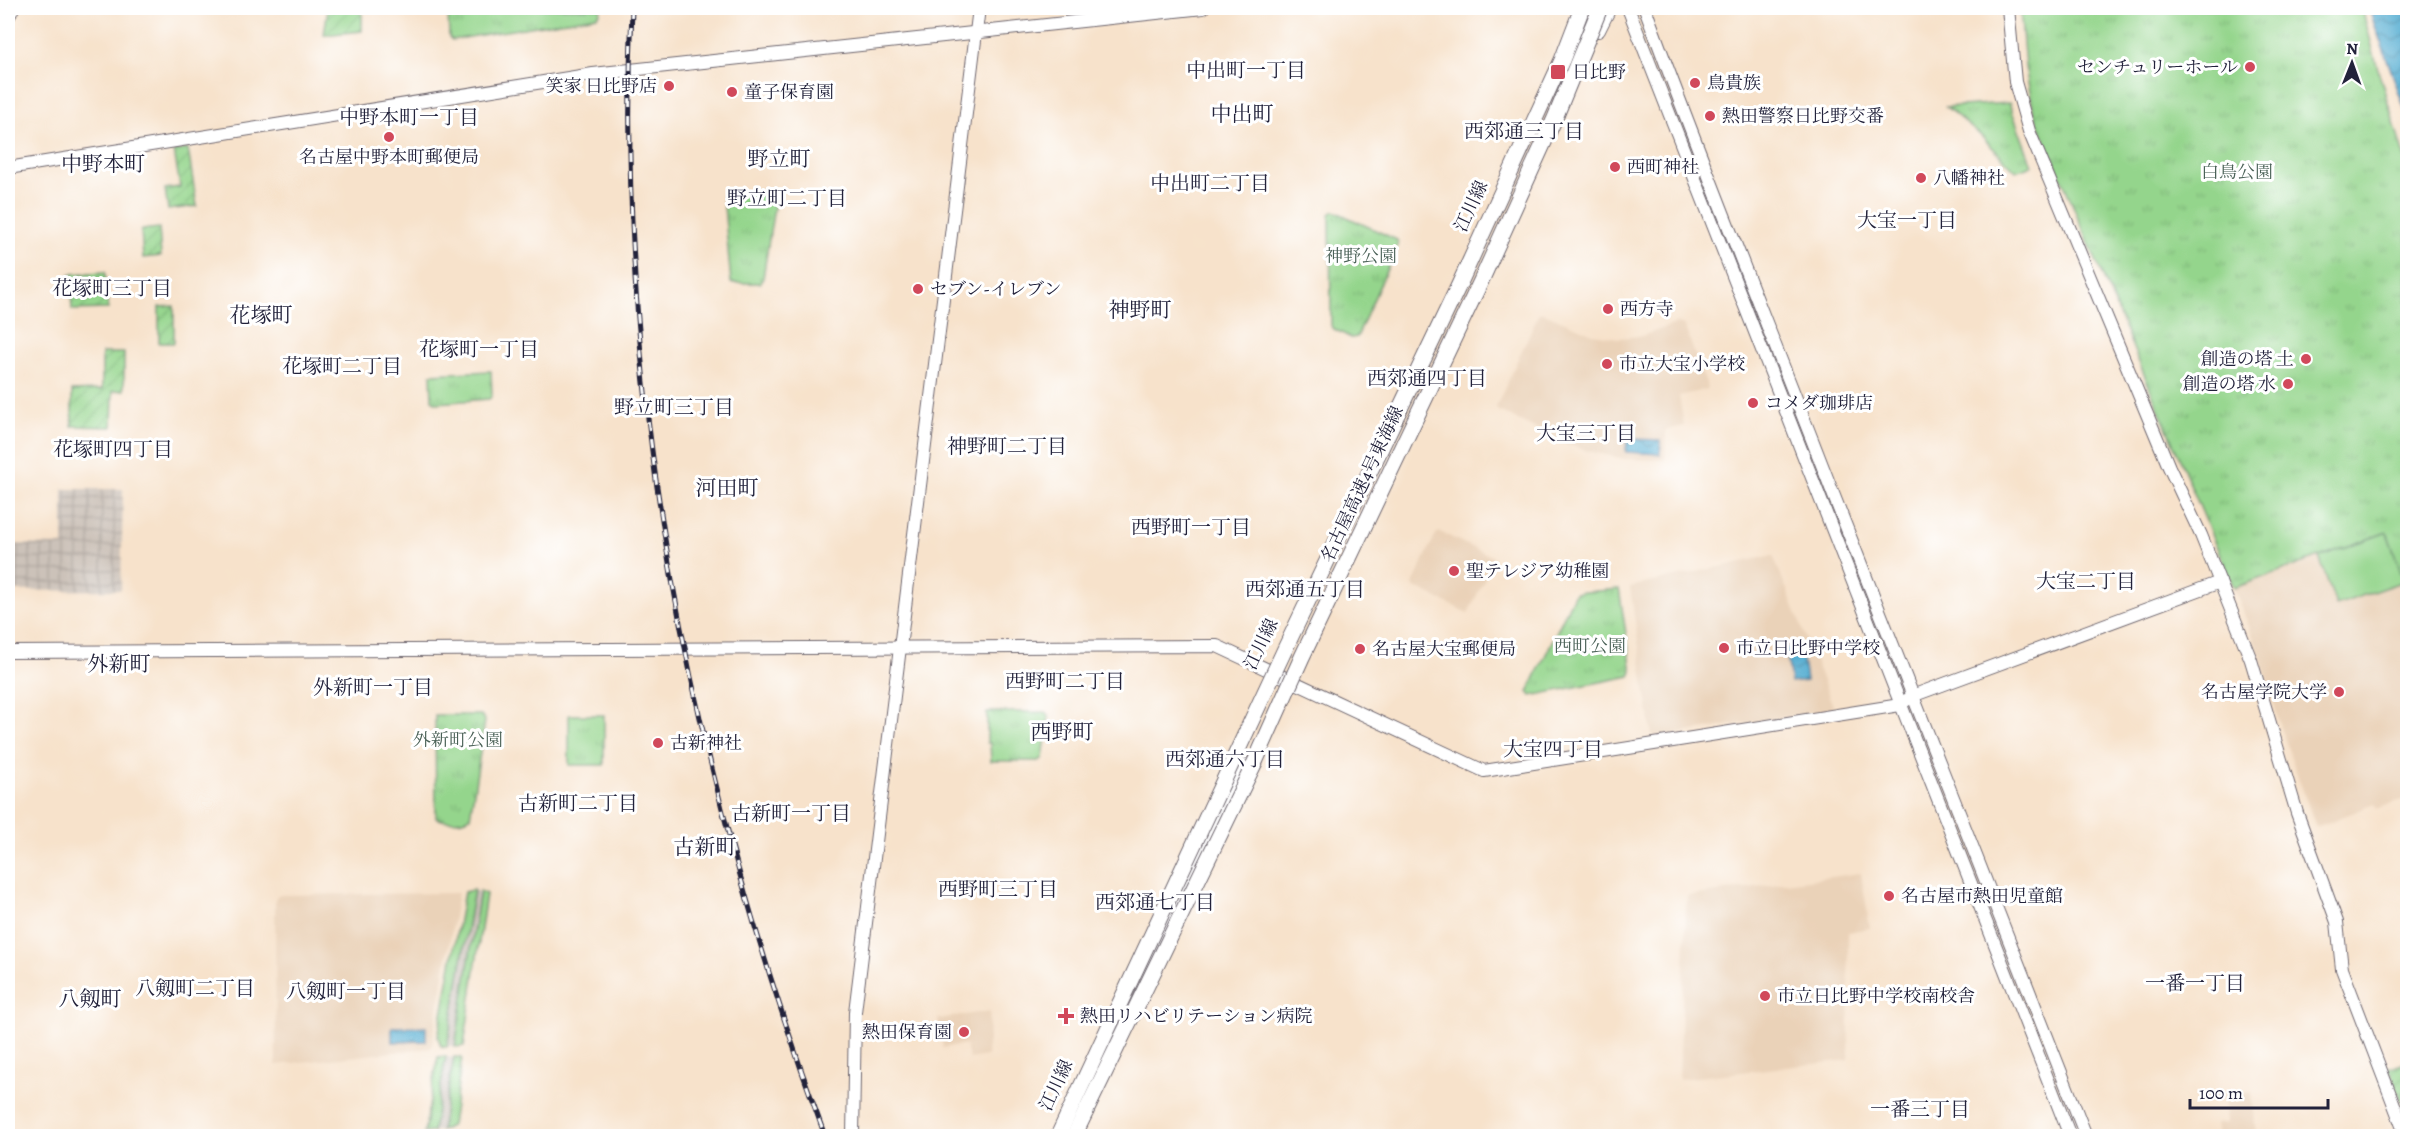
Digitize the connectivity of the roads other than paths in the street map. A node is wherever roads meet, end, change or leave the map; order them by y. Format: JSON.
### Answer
{"nodes":[{"id":1,"x":13,"y":8,"type":"edge"},
{"id":2,"x":980,"y":8,"type":"edge"},
{"id":3,"x":1203,"y":8,"type":"edge"},
{"id":4,"x":1584,"y":8,"type":"edge"},
{"id":5,"x":1600,"y":8,"type":"edge"},
{"id":6,"x":1609,"y":8,"type":"edge"},
{"id":7,"x":1628,"y":8,"type":"edge"},
{"id":8,"x":1645,"y":8,"type":"edge"},
{"id":9,"x":2008,"y":8,"type":"edge"},
{"id":10,"x":8,"y":18,"type":"edge"},
{"id":11,"x":976,"y":32,"type":"junction"},
{"id":12,"x":8,"y":168,"type":"edge"},
{"id":13,"x":1437,"y":330,"type":"junction"},
{"id":14,"x":2220,"y":582,"type":"junction"},
{"id":15,"x":900,"y":647,"type":"junction"},
{"id":16,"x":8,"y":652,"type":"edge"},
{"id":17,"x":1269,"y":669,"type":"junction"},
{"id":18,"x":1297,"y":684,"type":"junction"},
{"id":19,"x":1912,"y":696,"type":"junction"},
{"id":20,"x":1900,"y":705,"type":"junction"},
{"id":21,"x":1255,"y":762,"type":"junction"},
{"id":22,"x":1143,"y":939,"type":"junction"},
{"id":23,"x":853,"y":1137,"type":"edge"},
{"id":24,"x":1052,"y":1137,"type":"edge"},
{"id":25,"x":1058,"y":1137,"type":"edge"},
{"id":26,"x":1070,"y":1137,"type":"edge"},
{"id":27,"x":1074,"y":1137,"type":"edge"},
{"id":28,"x":1082,"y":1137,"type":"edge"},
{"id":29,"x":2070,"y":1137,"type":"edge"},
{"id":30,"x":2086,"y":1137,"type":"edge"},
{"id":31,"x":2406,"y":1137,"type":"edge"}],
"edges":[{"from":1,"to":10,"type":"street"},
{"from":2,"to":11,"type":"street"},
{"from":3,"to":11,"type":"street"},
{"from":4,"to":13,"type":"highway","name":"名古屋高速4号東海線","bridge":true},
{"from":4,"to":17,"type":"main road","name":"江川線"},
{"from":5,"to":21,"type":"highway","name":"名古屋高速4号東海線","bridge":true},
{"from":6,"to":18,"type":"main road"},
{"from":7,"to":20,"type":"street"},
{"from":8,"to":19,"type":"street"},
{"from":9,"to":14,"type":"street"},
{"from":11,"to":12,"type":"street"},
{"from":11,"to":15,"type":"street"},
{"from":13,"to":22,"type":"highway"},
{"from":13,"to":25,"type":"highway","name":"名古屋高速4号東海線","bridge":true},
{"from":14,"to":19,"type":"street"},
{"from":14,"to":31,"type":"street"},
{"from":15,"to":16,"type":"street"},
{"from":15,"to":17,"type":"street"},
{"from":15,"to":23,"type":"street"},
{"from":17,"to":18,"type":"street"},
{"from":17,"to":22,"type":"main road","name":"江川線"},
{"from":18,"to":20,"type":"street"},
{"from":18,"to":28,"type":"main road"},
{"from":19,"to":20,"type":"street"},
{"from":19,"to":30,"type":"street"},
{"from":20,"to":29,"type":"street"},
{"from":21,"to":26,"type":"highway"},
{"from":21,"to":27,"type":"highway","name":"名古屋高速4号東海線","bridge":true},
{"from":22,"to":24,"type":"main road","name":"江川線"}]}
